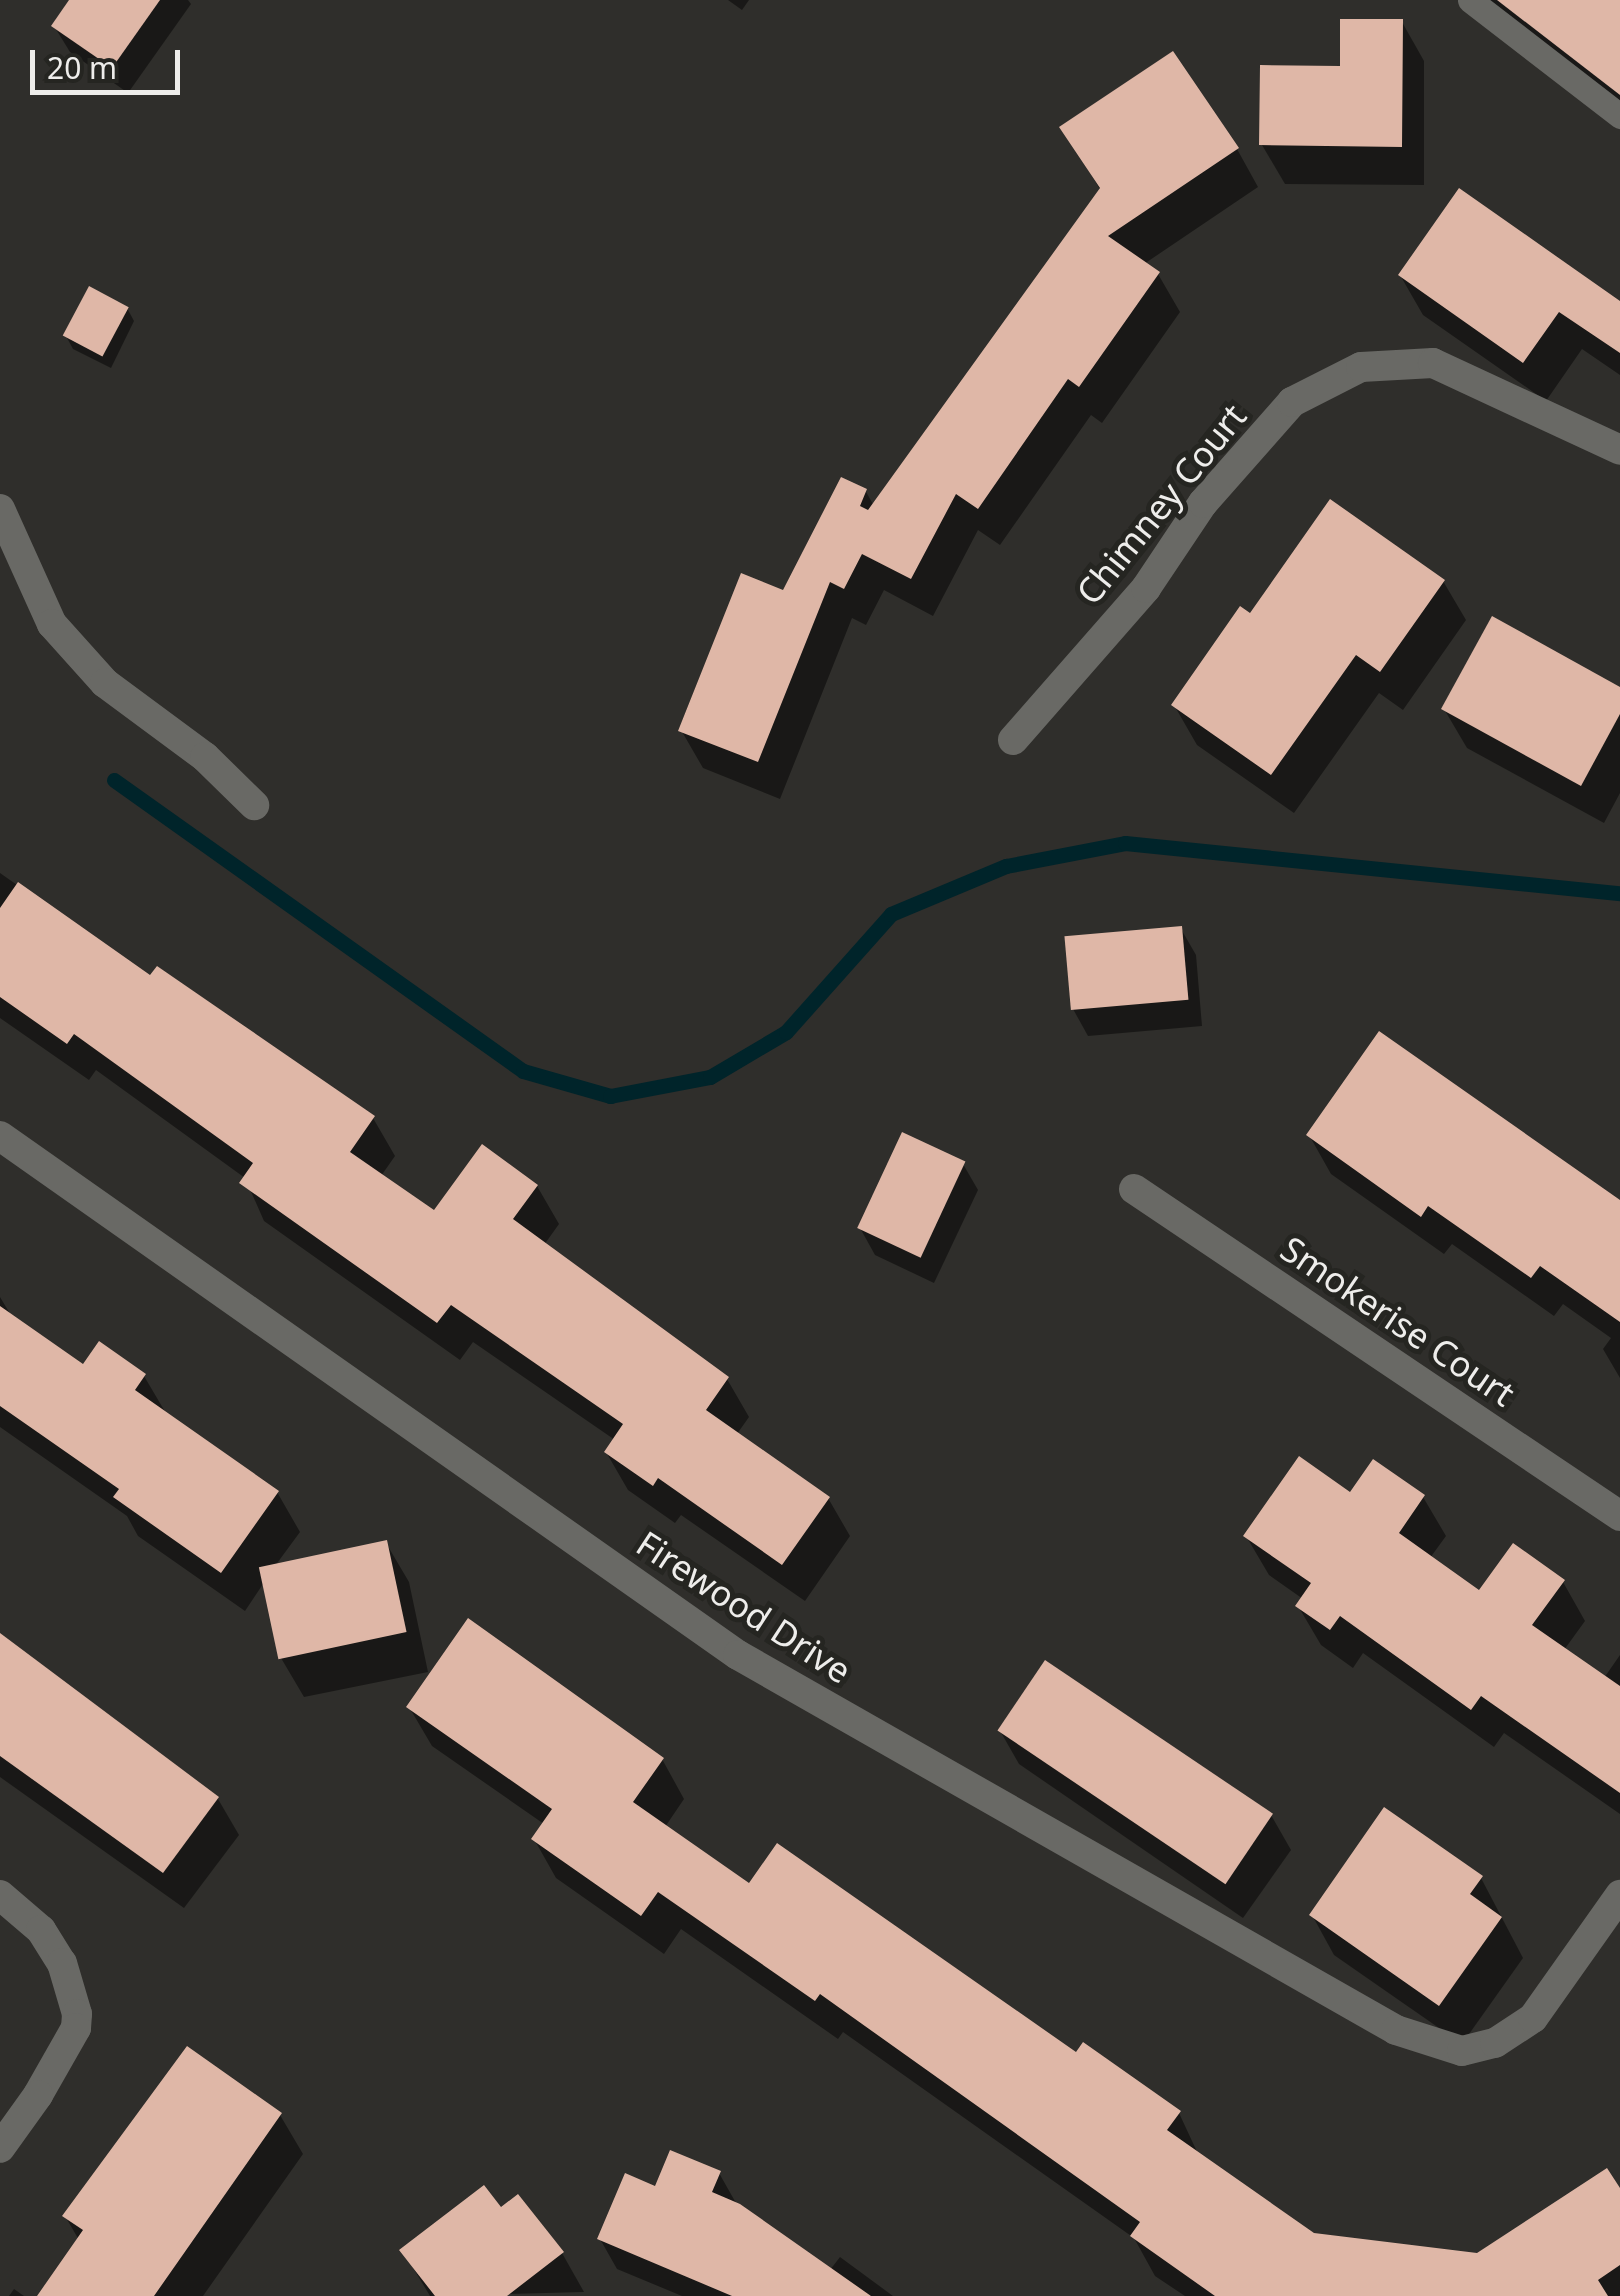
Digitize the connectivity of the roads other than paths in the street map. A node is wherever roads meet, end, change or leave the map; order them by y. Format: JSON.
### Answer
{"nodes":[{"id":1,"x":1470,"y":0,"type":"edge"},
{"id":2,"x":1620,"y":116,"type":"edge"},
{"id":3,"x":1620,"y":450,"type":"edge"},
{"id":4,"x":0,"y":509,"type":"edge"},
{"id":5,"x":1013,"y":740,"type":"dead end"},
{"id":6,"x":254,"y":805,"type":"dead end"},
{"id":7,"x":0,"y":1136,"type":"edge"},
{"id":8,"x":1134,"y":1189,"type":"dead end"},
{"id":9,"x":1620,"y":1516,"type":"edge"},
{"id":10,"x":0,"y":1895,"type":"edge"},
{"id":11,"x":1620,"y":1895,"type":"edge"},
{"id":12,"x":0,"y":2148,"type":"edge"}],
"edges":[{"from":1,"to":2,"type":"lane"},
{"from":3,"to":5,"type":"street","name":"Chimney Court"},
{"from":4,"to":6,"type":"street"},
{"from":7,"to":11,"type":"street","name":"Firewood Drive"},
{"from":8,"to":9,"type":"street","name":"Smokerise Court"},
{"from":10,"to":12,"type":"street"}]}
